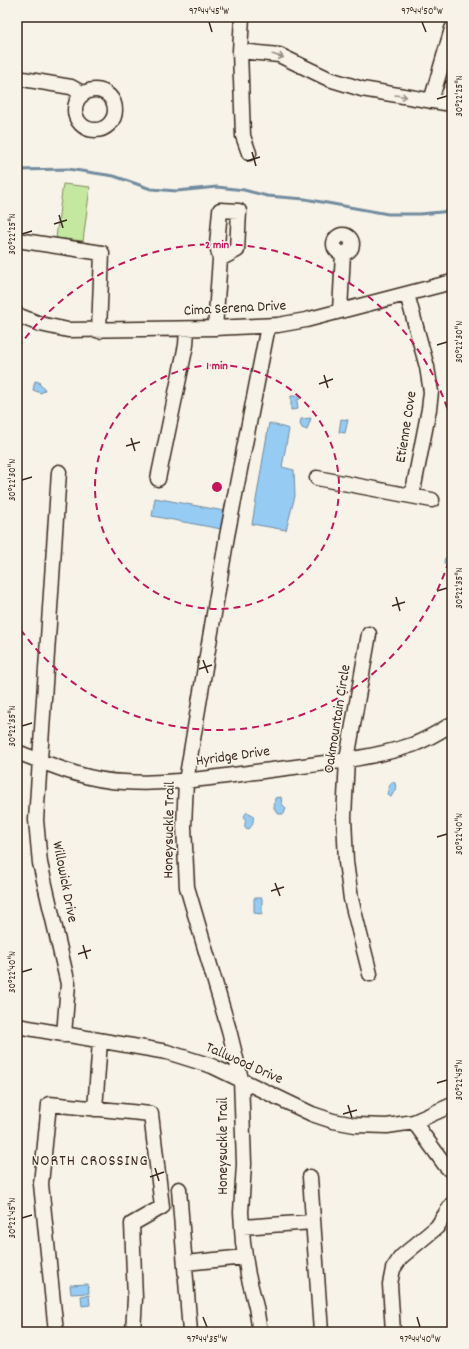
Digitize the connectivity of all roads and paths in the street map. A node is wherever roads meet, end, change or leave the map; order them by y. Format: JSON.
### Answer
{"nodes":[{"id":1,"x":242,"y":17,"type":"edge"},
{"id":2,"x":451,"y":35,"type":"edge"},
{"id":3,"x":240,"y":51,"type":"junction"},
{"id":4,"x":17,"y":78,"type":"edge"},
{"id":5,"x":452,"y":87,"type":"edge"},
{"id":6,"x":84,"y":94,"type":"dead end"},
{"id":7,"x":431,"y":101,"type":"junction"},
{"id":8,"x":249,"y":153,"type":"dead end"},
{"id":9,"x":17,"y":240,"type":"edge"},
{"id":10,"x":343,"y":253,"type":"dead end"},
{"id":11,"x":220,"y":259,"type":"dead end"},
{"id":12,"x":452,"y":282,"type":"edge"},
{"id":13,"x":407,"y":294,"type":"junction"},
{"id":14,"x":340,"y":311,"type":"junction"},
{"id":15,"x":17,"y":315,"type":"edge"},
{"id":16,"x":268,"y":326,"type":"junction"},
{"id":17,"x":215,"y":328,"type":"junction"},
{"id":18,"x":187,"y":329,"type":"junction"},
{"id":19,"x":98,"y":331,"type":"junction"},
{"id":20,"x":59,"y":472,"type":"dead end"},
{"id":21,"x":317,"y":478,"type":"dead end"},
{"id":22,"x":158,"y":479,"type":"dead end"},
{"id":23,"x":412,"y":496,"type":"junction"},
{"id":24,"x":432,"y":500,"type":"dead end"},
{"id":25,"x":369,"y":634,"type":"dead end"},
{"id":26,"x":452,"y":724,"type":"edge"},
{"id":27,"x":17,"y":752,"type":"edge"},
{"id":28,"x":347,"y":759,"type":"junction"},
{"id":29,"x":40,"y":761,"type":"junction"},
{"id":30,"x":186,"y":781,"type":"junction"},
{"id":31,"x":370,"y":974,"type":"dead end"},
{"id":32,"x":17,"y":1026,"type":"edge"},
{"id":33,"x":64,"y":1035,"type":"junction"},
{"id":34,"x":100,"y":1041,"type":"junction"},
{"id":35,"x":241,"y":1078,"type":"junction"},
{"id":36,"x":452,"y":1104,"type":"edge"},
{"id":37,"x":95,"y":1109,"type":"junction"},
{"id":38,"x":414,"y":1122,"type":"junction"},
{"id":39,"x":452,"y":1172,"type":"edge"},
{"id":40,"x":310,"y":1177,"type":"dead end"},
{"id":41,"x":179,"y":1189,"type":"dead end"},
{"id":42,"x":452,"y":1204,"type":"edge"},
{"id":43,"x":313,"y":1222,"type":"junction"},
{"id":44,"x":242,"y":1227,"type":"junction"},
{"id":45,"x":245,"y":1257,"type":"junction"},
{"id":46,"x":185,"y":1263,"type":"junction"},
{"id":47,"x":56,"y":1332,"type":"edge"},
{"id":48,"x":133,"y":1332,"type":"edge"},
{"id":49,"x":190,"y":1332,"type":"edge"},
{"id":50,"x":260,"y":1332,"type":"edge"},
{"id":51,"x":321,"y":1332,"type":"edge"},
{"id":52,"x":393,"y":1332,"type":"edge"}],
"edges":[{"from":1,"to":3,"type":"street"},
{"from":2,"to":7,"type":"street"},
{"from":3,"to":7,"type":"street","one_way":true},
{"from":3,"to":8,"type":"street"},
{"from":4,"to":6,"type":"street"},
{"from":5,"to":7,"type":"street"},
{"from":9,"to":19,"type":"street"},
{"from":10,"to":14,"type":"street"},
{"from":11,"to":17,"type":"street"},
{"from":12,"to":13,"type":"street","name":"Cima Serena Drive"},
{"from":13,"to":14,"type":"street","name":"Cima Serena Drive"},
{"from":13,"to":23,"type":"street","name":"Etienne Cove"},
{"from":14,"to":16,"type":"street","name":"Cima Serena Drive"},
{"from":15,"to":19,"type":"street","name":"Cima Serena Drive"},
{"from":16,"to":17,"type":"street","name":"Cima Serena Drive"},
{"from":16,"to":30,"type":"street","name":"Honeysuckle Trail"},
{"from":17,"to":18,"type":"street","name":"Cima Serena Drive"},
{"from":18,"to":19,"type":"street","name":"Cima Serena Drive"},
{"from":18,"to":22,"type":"street"},
{"from":20,"to":29,"type":"street","name":"Willowick Drive"},
{"from":21,"to":23,"type":"street"},
{"from":23,"to":24,"type":"street"},
{"from":25,"to":28,"type":"street","name":"Oakmountain Circle"},
{"from":26,"to":28,"type":"street","name":"Hyridge Drive"},
{"from":27,"to":29,"type":"street","name":"Hyridge Drive"},
{"from":28,"to":30,"type":"street","name":"Hyridge Drive"},
{"from":28,"to":31,"type":"street","name":"Oakmountain Circle"},
{"from":29,"to":30,"type":"street","name":"Hyridge Drive"},
{"from":29,"to":33,"type":"street","name":"Willowick Drive"},
{"from":30,"to":35,"type":"street","name":"Honeysuckle Trail"},
{"from":32,"to":33,"type":"street","name":"Tallwood Drive"},
{"from":33,"to":34,"type":"street","name":"Tallwood Drive"},
{"from":34,"to":35,"type":"street","name":"Tallwood Drive"},
{"from":34,"to":37,"type":"street"},
{"from":35,"to":38,"type":"street","name":"Tallwood Drive"},
{"from":35,"to":44,"type":"street","name":"Honeysuckle Trail"},
{"from":36,"to":38,"type":"street","name":"Tallwood Drive"},
{"from":37,"to":47,"type":"street"},
{"from":37,"to":48,"type":"street"},
{"from":38,"to":39,"type":"street"},
{"from":40,"to":43,"type":"street"},
{"from":41,"to":46,"type":"street"},
{"from":42,"to":52,"type":"street"},
{"from":43,"to":44,"type":"street"},
{"from":43,"to":51,"type":"street"},
{"from":44,"to":45,"type":"street","name":"Honeysuckle Trail"},
{"from":45,"to":46,"type":"street"},
{"from":45,"to":50,"type":"street","name":"Honeysuckle Trail"},
{"from":46,"to":49,"type":"street"}]}
